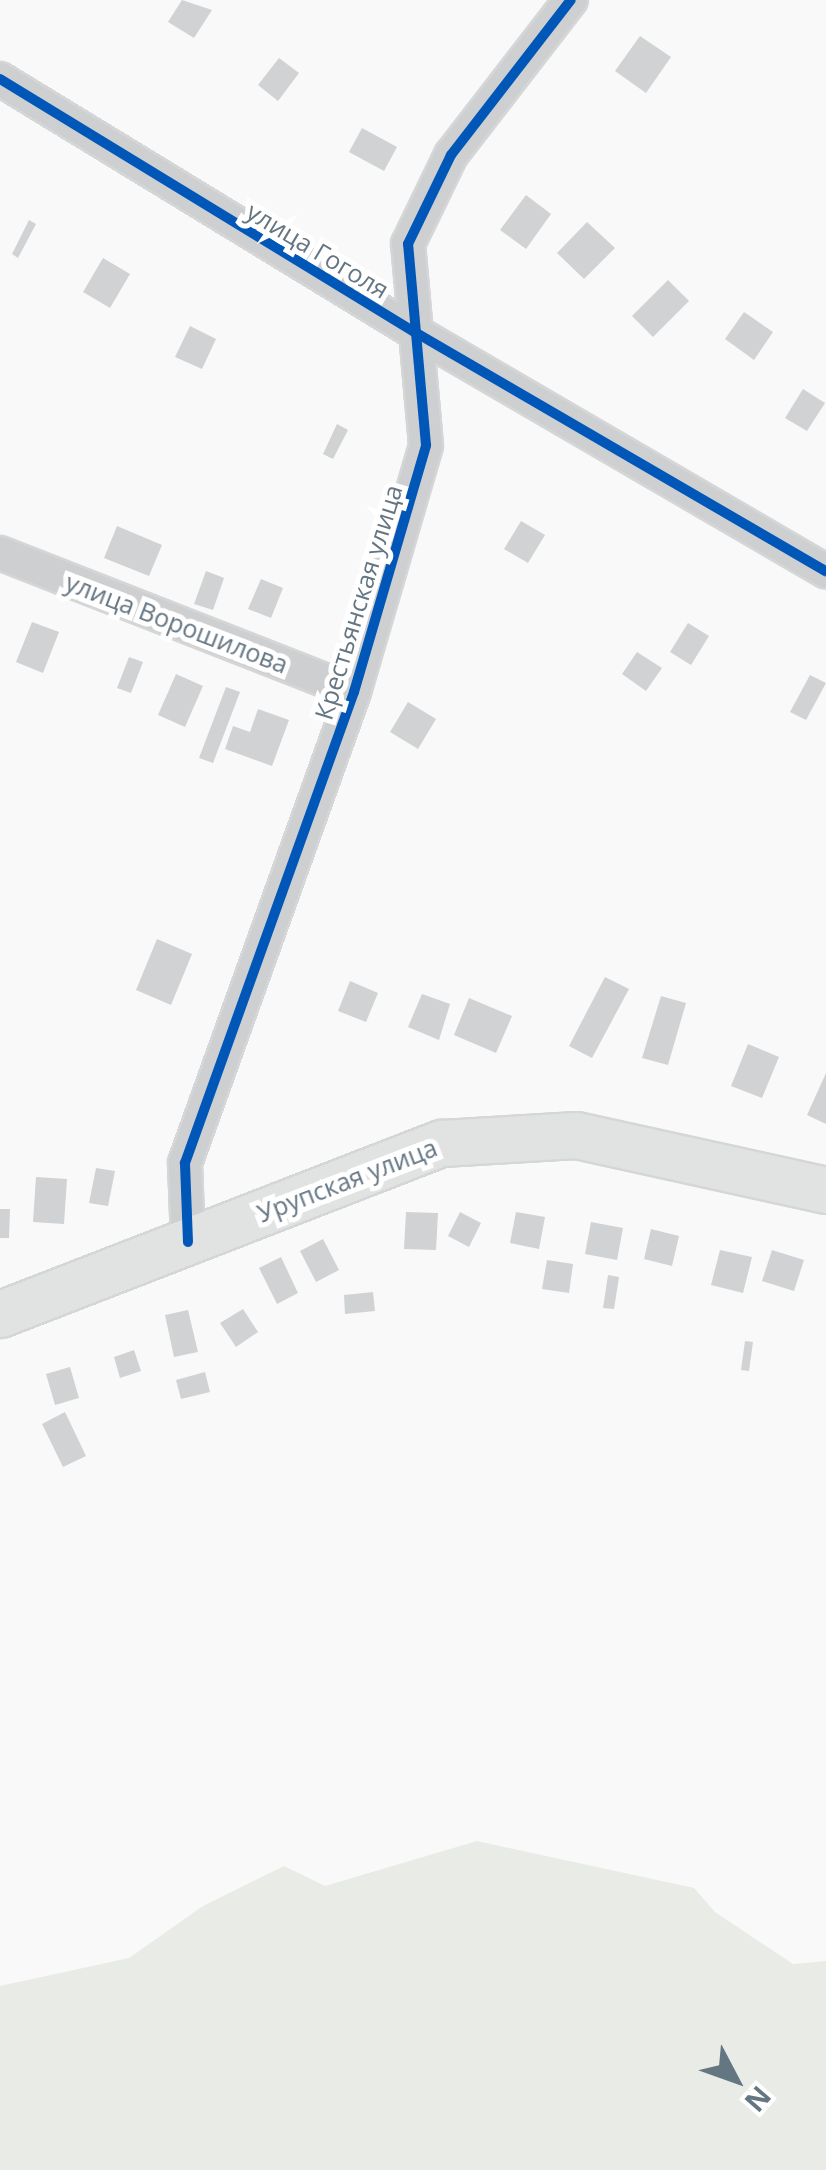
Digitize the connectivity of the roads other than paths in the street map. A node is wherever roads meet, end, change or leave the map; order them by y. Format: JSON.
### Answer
{"nodes":[{"id":1,"x":571,"y":0,"type":"edge"},
{"id":2,"x":0,"y":79,"type":"edge"},
{"id":3,"x":412,"y":331,"type":"junction"},
{"id":4,"x":0,"y":554,"type":"edge"},
{"id":5,"x":826,"y":571,"type":"edge"},
{"id":6,"x":354,"y":692,"type":"junction"},
{"id":7,"x":826,"y":1190,"type":"edge"},
{"id":8,"x":188,"y":1242,"type":"junction"},
{"id":9,"x":0,"y":1314,"type":"edge"}],
"edges":[{"from":1,"to":3,"type":"street","name":"Крестьянская улица"},
{"from":2,"to":3,"type":"street","name":"улица Гоголя"},
{"from":3,"to":5,"type":"street","name":"улица Гоголя"},
{"from":3,"to":6,"type":"street","name":"Крестьянская улица"},
{"from":4,"to":6,"type":"street","name":"улица Ворошилова"},
{"from":6,"to":8,"type":"street","name":"Крестьянская улица"},
{"from":7,"to":8,"type":"street","name":"Урупская улица"},
{"from":8,"to":9,"type":"street","name":"Урупская улица"}]}
